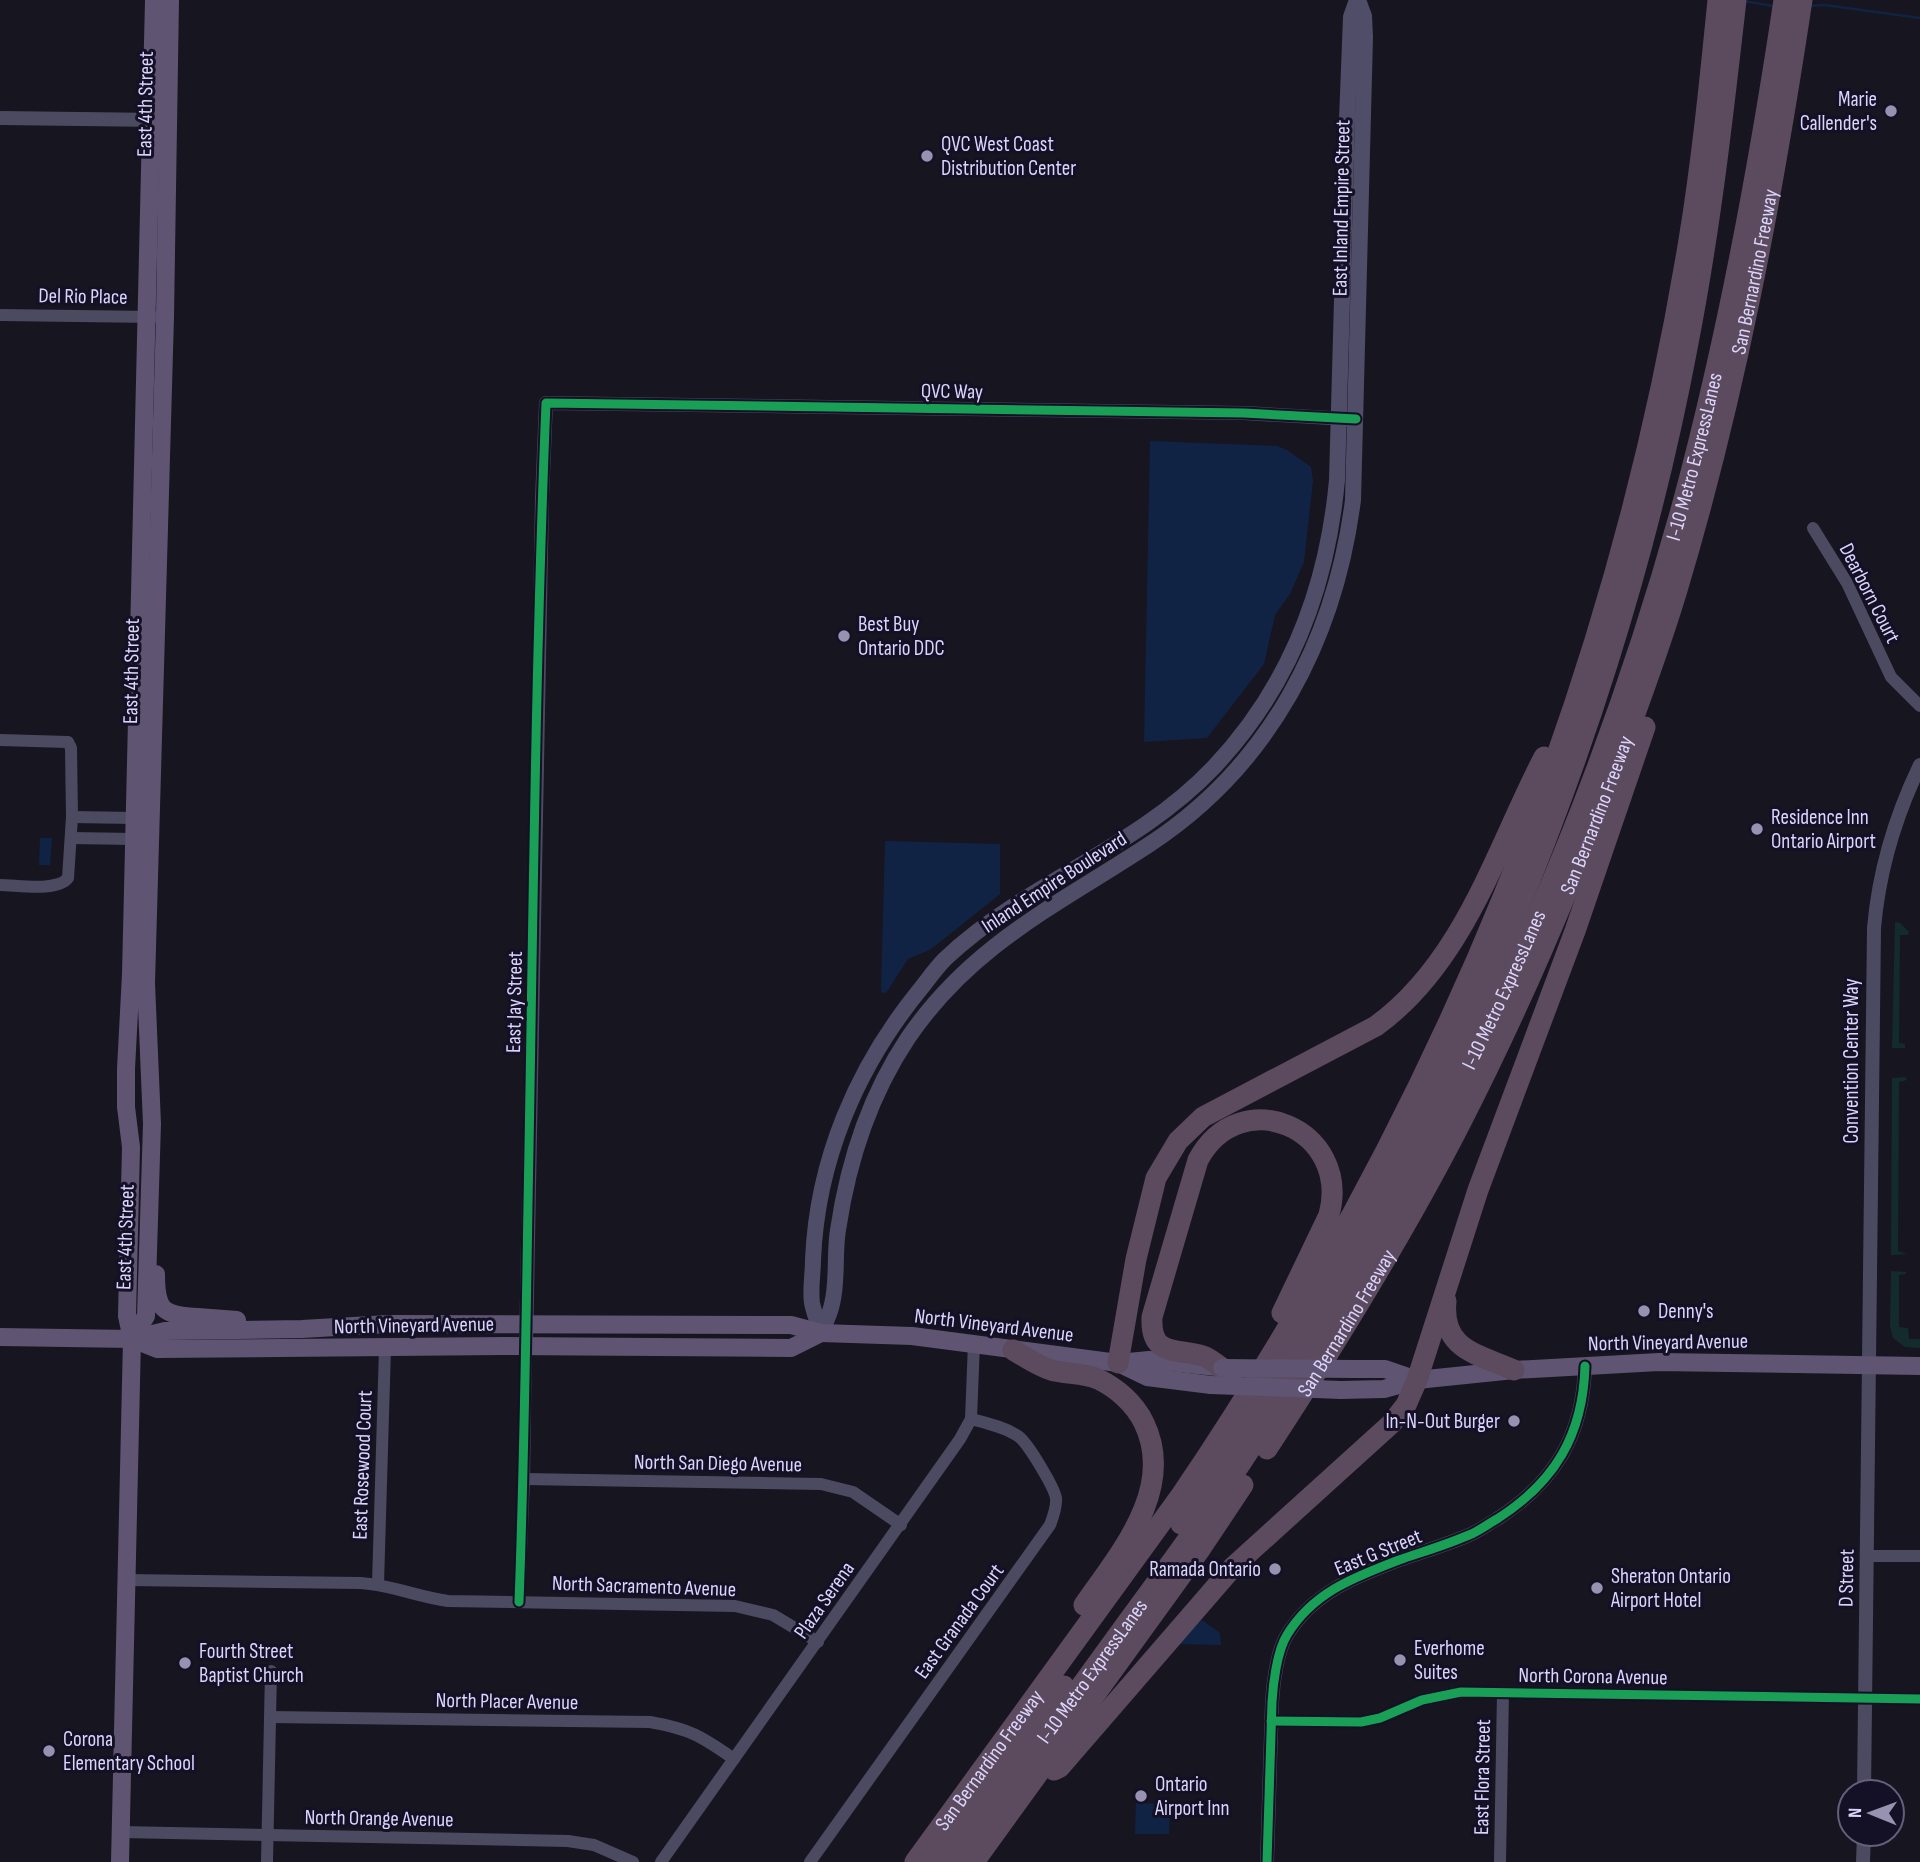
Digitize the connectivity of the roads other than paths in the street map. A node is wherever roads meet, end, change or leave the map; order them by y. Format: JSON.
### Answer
{"nodes":[{"id":1,"x":154,"y":0,"type":"edge"},
{"id":2,"x":170,"y":0,"type":"edge"},
{"id":3,"x":1357,"y":0,"type":"edge"},
{"id":4,"x":1802,"y":0,"type":"edge"},
{"id":5,"x":1812,"y":0,"type":"edge"},
{"id":6,"x":1726,"y":6,"type":"edge"},
{"id":7,"x":1793,"y":17,"type":"edge"},
{"id":8,"x":0,"y":118,"type":"edge"},
{"id":9,"x":159,"y":120,"type":"junction"},
{"id":10,"x":0,"y":315,"type":"edge"},
{"id":11,"x":145,"y":317,"type":"junction"},
{"id":12,"x":165,"y":317,"type":"junction"},
{"id":13,"x":546,"y":403,"type":"joint"},
{"id":14,"x":1338,"y":418,"type":"junction"},
{"id":15,"x":1356,"y":419,"type":"junction"},
{"id":16,"x":1813,"y":528,"type":"dead end"},
{"id":17,"x":1652,"y":668,"type":"junction"},
{"id":18,"x":1580,"y":690,"type":"junction"},
{"id":19,"x":1920,"y":706,"type":"edge"},
{"id":20,"x":0,"y":740,"type":"edge"},
{"id":21,"x":1920,"y":765,"type":"edge"},
{"id":22,"x":72,"y":817,"type":"junction"},
{"id":23,"x":134,"y":818,"type":"junction"},
{"id":24,"x":71,"y":838,"type":"junction"},
{"id":25,"x":134,"y":839,"type":"junction"},
{"id":26,"x":0,"y":885,"type":"edge"},
{"id":27,"x":151,"y":1139,"type":"junction"},
{"id":28,"x":1450,"y":1275,"type":"junction"},
{"id":29,"x":388,"y":1324,"type":"junction"},
{"id":30,"x":526,"y":1324,"type":"junction"},
{"id":31,"x":262,"y":1330,"type":"junction"},
{"id":32,"x":821,"y":1334,"type":"junction"},
{"id":33,"x":0,"y":1337,"type":"edge"},
{"id":34,"x":132,"y":1339,"type":"junction"},
{"id":35,"x":974,"y":1343,"type":"junction"},
{"id":36,"x":526,"y":1347,"type":"junction"},
{"id":37,"x":289,"y":1348,"type":"junction"},
{"id":38,"x":385,"y":1348,"type":"junction"},
{"id":39,"x":1013,"y":1350,"type":"junction"},
{"id":40,"x":1118,"y":1363,"type":"junction"},
{"id":41,"x":1870,"y":1365,"type":"junction"},
{"id":42,"x":1585,"y":1366,"type":"junction"},
{"id":43,"x":1920,"y":1366,"type":"edge"},
{"id":44,"x":1514,"y":1370,"type":"junction"},
{"id":45,"x":1217,"y":1376,"type":"junction"},
{"id":46,"x":1417,"y":1380,"type":"junction"},
{"id":47,"x":1243,"y":1401,"type":"junction"},
{"id":48,"x":971,"y":1419,"type":"junction"},
{"id":49,"x":524,"y":1479,"type":"junction"},
{"id":50,"x":901,"y":1525,"type":"junction"},
{"id":51,"x":1868,"y":1556,"type":"junction"},
{"id":52,"x":1920,"y":1556,"type":"edge"},
{"id":53,"x":127,"y":1580,"type":"junction"},
{"id":54,"x":378,"y":1584,"type":"junction"},
{"id":55,"x":519,"y":1602,"type":"junction"},
{"id":56,"x":818,"y":1642,"type":"junction"},
{"id":57,"x":271,"y":1671,"type":"dead end"},
{"id":58,"x":1503,"y":1692,"type":"junction"},
{"id":59,"x":1864,"y":1698,"type":"junction"},
{"id":60,"x":1920,"y":1699,"type":"edge"},
{"id":61,"x":270,"y":1717,"type":"junction"},
{"id":62,"x":1271,"y":1721,"type":"junction"},
{"id":63,"x":1003,"y":1738,"type":"junction"},
{"id":64,"x":734,"y":1759,"type":"junction"},
{"id":65,"x":1864,"y":1778,"type":"edge"},
{"id":66,"x":1034,"y":1781,"type":"junction"},
{"id":67,"x":121,"y":1832,"type":"junction"},
{"id":68,"x":267,"y":1835,"type":"junction"},
{"id":69,"x":120,"y":1862,"type":"edge"},
{"id":70,"x":267,"y":1862,"type":"edge"},
{"id":71,"x":633,"y":1862,"type":"edge"},
{"id":72,"x":661,"y":1862,"type":"edge"},
{"id":73,"x":810,"y":1862,"type":"edge"},
{"id":74,"x":915,"y":1862,"type":"edge"},
{"id":75,"x":934,"y":1862,"type":"edge"},
{"id":76,"x":953,"y":1862,"type":"edge"},
{"id":77,"x":974,"y":1862,"type":"edge"},
{"id":78,"x":1267,"y":1862,"type":"edge"},
{"id":79,"x":1500,"y":1862,"type":"edge"}],
"edges":[{"from":1,"to":9,"type":"main road","name":"East 4th Street"},
{"from":2,"to":9,"type":"main road","name":"East 4th Street"},
{"from":3,"to":14,"type":"main road","name":"East Inland Empire Street"},
{"from":3,"to":15,"type":"main road","name":"East Inland Empire Street"},
{"from":4,"to":7,"type":"highway","name":"San Bernardino Freeway"},
{"from":5,"to":7,"type":"highway"},
{"from":6,"to":18,"type":"highway","name":"San Bernardino Freeway"},
{"from":6,"to":75,"type":"highway","name":"I-10 Metro ExpressLanes"},
{"from":7,"to":17,"type":"highway","name":"San Bernardino Freeway"},
{"from":7,"to":76,"type":"highway","name":"I-10 Metro ExpressLanes"},
{"from":8,"to":9,"type":"street"},
{"from":9,"to":11,"type":"main road","name":"East 4th Street"},
{"from":9,"to":12,"type":"main road","name":"East 4th Street"},
{"from":10,"to":11,"type":"street","name":"Del Rio Place"},
{"from":11,"to":12,"type":"street","name":"Del Rio Place"},
{"from":11,"to":23,"type":"main road","name":"East 4th Street"},
{"from":12,"to":27,"type":"main road","name":"East 4th Street"},
{"from":13,"to":14,"type":"street","name":"QVC Way"},
{"from":13,"to":30,"type":"street","name":"East Jay Street"},
{"from":14,"to":15,"type":"street","name":"QVC Way"},
{"from":14,"to":32,"type":"main road","name":"Inland Empire Boulevard"},
{"from":15,"to":32,"type":"main road","name":"Inland Empire Boulevard"},
{"from":16,"to":19,"type":"street","name":"Dearborn Court"},
{"from":17,"to":28,"type":"highway"},
{"from":17,"to":66,"type":"highway","name":"San Bernardino Freeway"},
{"from":18,"to":40,"type":"highway"},
{"from":18,"to":47,"type":"highway","name":"San Bernardino Freeway"},
{"from":20,"to":22,"type":"street"},
{"from":21,"to":41,"type":"street","name":"Convention Center Way"},
{"from":22,"to":23,"type":"street"},
{"from":22,"to":24,"type":"street"},
{"from":23,"to":25,"type":"main road","name":"East 4th Street"},
{"from":24,"to":25,"type":"street"},
{"from":24,"to":26,"type":"street"},
{"from":25,"to":34,"type":"main road","name":"East 4th Street"},
{"from":27,"to":31,"type":"main road"},
{"from":27,"to":34,"type":"main road","name":"East 4th Street"},
{"from":28,"to":44,"type":"highway"},
{"from":28,"to":46,"type":"highway"},
{"from":29,"to":30,"type":"main road","name":"North Vineyard Avenue"},
{"from":29,"to":31,"type":"main road","name":"North Vineyard Avenue"},
{"from":29,"to":37,"type":"main road"},
{"from":30,"to":32,"type":"main road","name":"North Vineyard Avenue"},
{"from":30,"to":36,"type":"street","name":"East Jay Street"},
{"from":31,"to":34,"type":"main road","name":"North Vineyard Avenue"},
{"from":32,"to":35,"type":"main road","name":"North Vineyard Avenue"},
{"from":32,"to":36,"type":"main road","name":"North Vineyard Avenue"},
{"from":33,"to":34,"type":"main road","name":"North Vineyard Avenue"},
{"from":34,"to":37,"type":"main road","name":"North Vineyard Avenue"},
{"from":34,"to":53,"type":"main road","name":"East 4th Street"},
{"from":35,"to":39,"type":"main road","name":"North Vineyard Avenue"},
{"from":35,"to":48,"type":"street","name":"Plaza Serena"},
{"from":36,"to":38,"type":"main road","name":"North Vineyard Avenue"},
{"from":36,"to":49,"type":"street","name":"East Jay Street"},
{"from":37,"to":38,"type":"main road","name":"North Vineyard Avenue"},
{"from":38,"to":54,"type":"street","name":"East Rosewood Court"},
{"from":39,"to":40,"type":"main road","name":"North Vineyard Avenue"},
{"from":39,"to":63,"type":"highway"},
{"from":40,"to":45,"type":"main road","name":"North Vineyard Avenue"},
{"from":41,"to":42,"type":"main road","name":"North Vineyard Avenue"},
{"from":41,"to":43,"type":"main road","name":"North Vineyard Avenue"},
{"from":41,"to":51,"type":"street","name":"D Street"},
{"from":42,"to":44,"type":"main road","name":"North Vineyard Avenue"},
{"from":42,"to":62,"type":"street","name":"East G Street"},
{"from":44,"to":46,"type":"main road","name":"North Vineyard Avenue"},
{"from":45,"to":46,"type":"main road","name":"North Vineyard Avenue","bridge":true},
{"from":45,"to":46,"type":"main road","name":"North Vineyard Avenue","bridge":true},
{"from":45,"to":47,"type":"highway"},
{"from":46,"to":66,"type":"highway"},
{"from":47,"to":63,"type":"highway","name":"San Bernardino Freeway"},
{"from":48,"to":50,"type":"street","name":"Plaza Serena"},
{"from":48,"to":73,"type":"street","name":"East Granada Court"},
{"from":49,"to":50,"type":"street","name":"North San Diego Avenue"},
{"from":49,"to":55,"type":"street","name":"East Jay Street"},
{"from":50,"to":56,"type":"street","name":"Plaza Serena"},
{"from":51,"to":52,"type":"street"},
{"from":51,"to":59,"type":"street","name":"D Street"},
{"from":53,"to":54,"type":"street","name":"North Sacramento Avenue"},
{"from":53,"to":67,"type":"main road","name":"East 4th Street"},
{"from":54,"to":55,"type":"street","name":"North Sacramento Avenue"},
{"from":55,"to":56,"type":"street","name":"North Sacramento Avenue"},
{"from":56,"to":64,"type":"street","name":"Plaza Serena"},
{"from":57,"to":61,"type":"street"},
{"from":58,"to":59,"type":"street","name":"North Corona Avenue"},
{"from":58,"to":62,"type":"street","name":"North Corona Avenue"},
{"from":58,"to":79,"type":"street","name":"East Flora Street"},
{"from":59,"to":60,"type":"street","name":"North Corona Avenue"},
{"from":59,"to":65,"type":"street","name":"D Street"},
{"from":61,"to":64,"type":"street","name":"North Placer Avenue"},
{"from":61,"to":68,"type":"street"},
{"from":62,"to":78,"type":"street","name":"East G Street"},
{"from":63,"to":74,"type":"highway","name":"San Bernardino Freeway"},
{"from":64,"to":72,"type":"street","name":"Plaza Serena"},
{"from":66,"to":77,"type":"highway","name":"San Bernardino Freeway"},
{"from":67,"to":68,"type":"street","name":"North Orange Avenue"},
{"from":67,"to":69,"type":"main road","name":"East 4th Street"},
{"from":68,"to":70,"type":"street"},
{"from":68,"to":71,"type":"street","name":"North Orange Avenue"}]}
